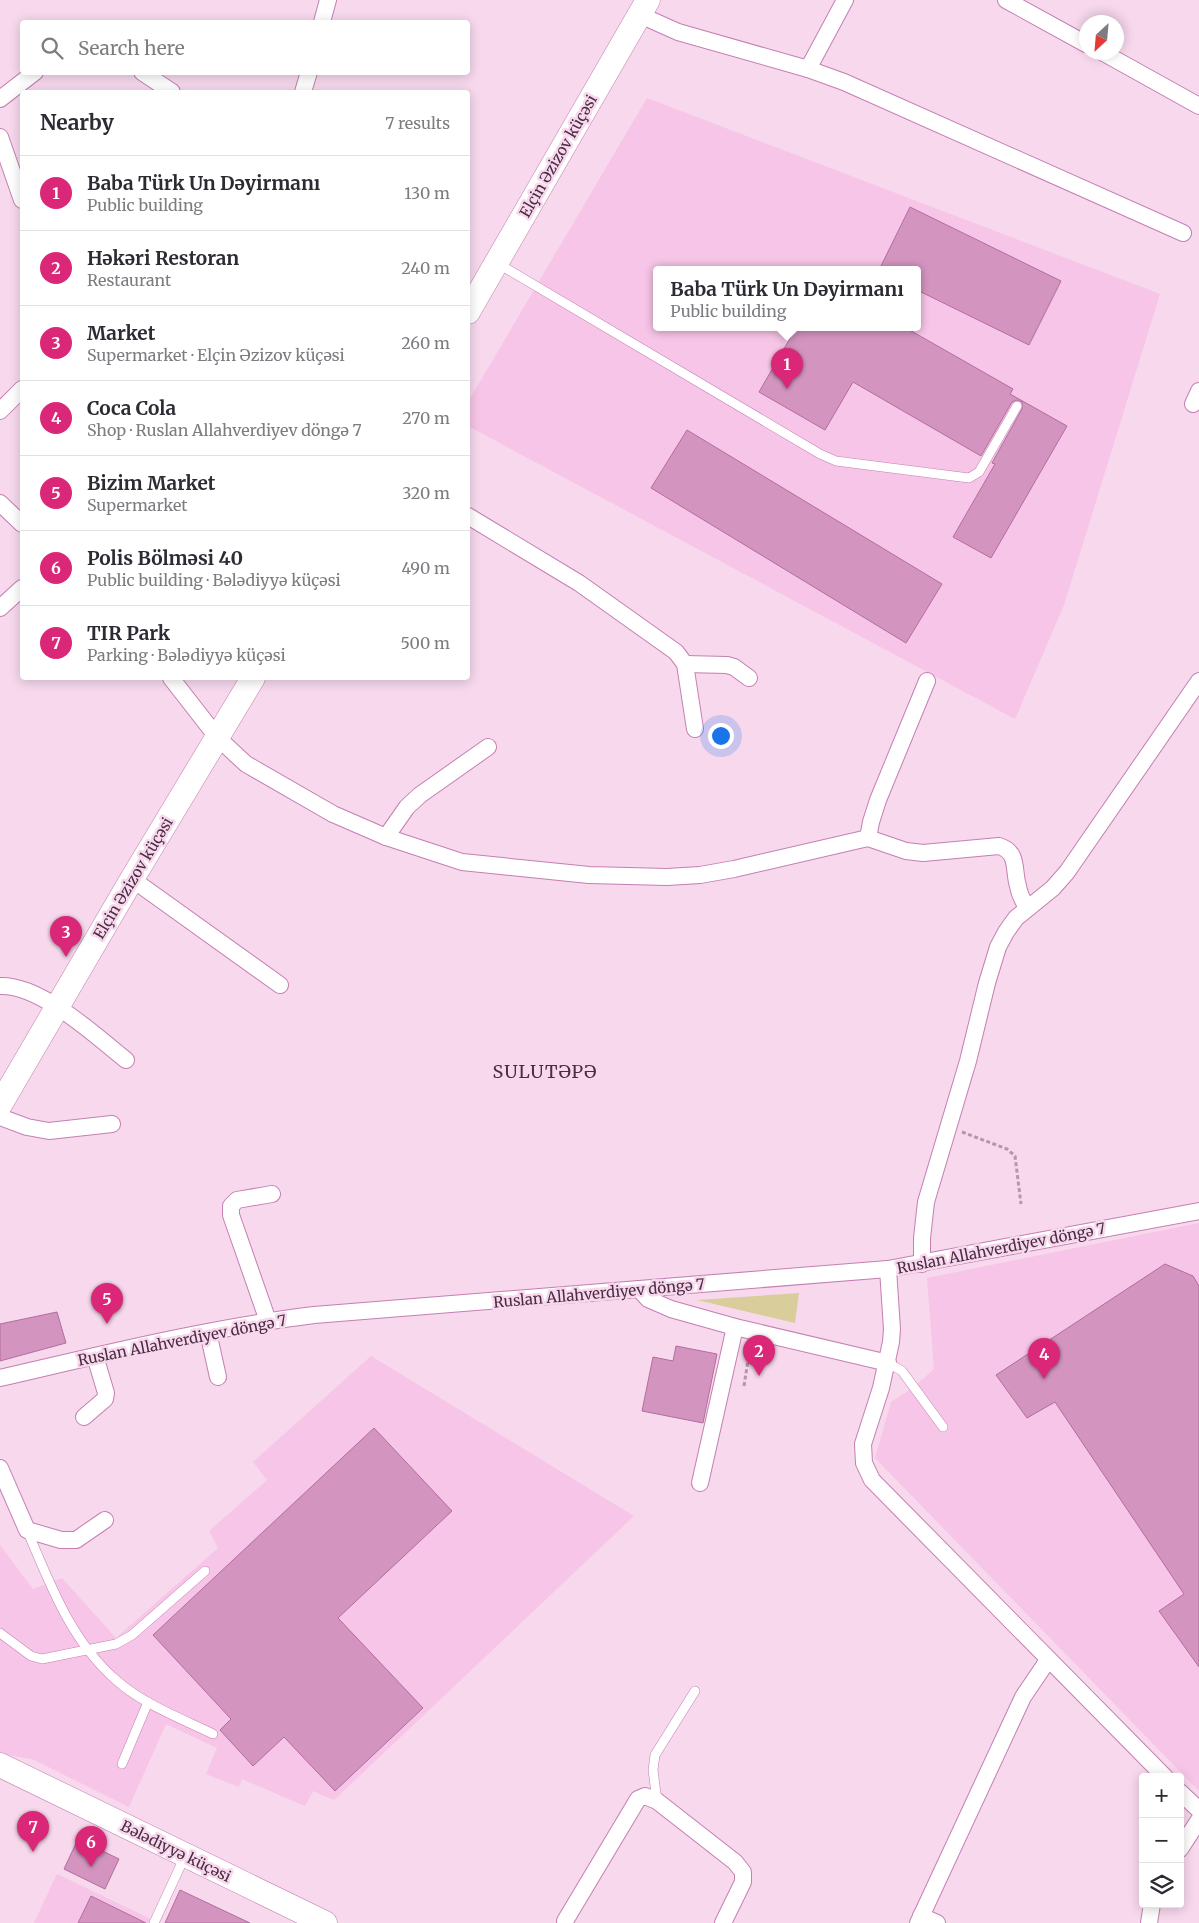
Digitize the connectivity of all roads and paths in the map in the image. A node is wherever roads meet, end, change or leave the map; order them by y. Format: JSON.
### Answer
{"nodes":[{"id":1,"x":328,"y":0,"type":"edge"},
{"id":2,"x":845,"y":0,"type":"edge"},
{"id":3,"x":1006,"y":0,"type":"edge"},
{"id":4,"x":644,"y":8,"type":"edge"},
{"id":5,"x":323,"y":20,"type":"edge"},
{"id":6,"x":1079,"y":40,"type":"edge"},
{"id":7,"x":1116,"y":60,"type":"edge"},
{"id":8,"x":808,"y":69,"type":"junction"},
{"id":9,"x":32,"y":75,"type":"edge"},
{"id":10,"x":146,"y":75,"type":"edge"},
{"id":11,"x":308,"y":75,"type":"edge"},
{"id":12,"x":169,"y":90,"type":"edge"},
{"id":13,"x":304,"y":90,"type":"edge"},
{"id":14,"x":0,"y":99,"type":"edge"},
{"id":15,"x":1199,"y":106,"type":"edge"},
{"id":16,"x":0,"y":137,"type":"edge"},
{"id":17,"x":20,"y":194,"type":"edge"},
{"id":18,"x":1183,"y":233,"type":"dead end"},
{"id":19,"x":496,"y":262,"type":"junction"},
{"id":20,"x":470,"y":308,"type":"edge"},
{"id":21,"x":20,"y":391,"type":"edge"},
{"id":22,"x":1017,"y":406,"type":"dead end"},
{"id":23,"x":0,"y":411,"type":"edge"},
{"id":24,"x":0,"y":503,"type":"edge"},
{"id":25,"x":470,"y":517,"type":"edge"},
{"id":26,"x":20,"y":522,"type":"edge"},
{"id":27,"x":20,"y":590,"type":"edge"},
{"id":28,"x":0,"y":608,"type":"edge"},
{"id":29,"x":685,"y":664,"type":"junction"},
{"id":30,"x":748,"y":678,"type":"dead end"},
{"id":31,"x":173,"y":680,"type":"edge"},
{"id":32,"x":252,"y":680,"type":"edge"},
{"id":33,"x":1199,"y":681,"type":"edge"},
{"id":34,"x":927,"y":682,"type":"dead end"},
{"id":35,"x":696,"y":729,"type":"dead end"},
{"id":36,"x":217,"y":737,"type":"junction"},
{"id":37,"x":488,"y":746,"type":"dead end"},
{"id":38,"x":386,"y":837,"type":"junction"},
{"id":39,"x":868,"y":838,"type":"junction"},
{"id":40,"x":132,"y":879,"type":"junction"},
{"id":41,"x":1028,"y":908,"type":"junction"},
{"id":42,"x":280,"y":985,"type":"dead end"},
{"id":43,"x":0,"y":986,"type":"edge"},
{"id":44,"x":58,"y":1006,"type":"junction"},
{"id":45,"x":126,"y":1060,"type":"dead end"},
{"id":46,"x":0,"y":1105,"type":"edge"},
{"id":47,"x":0,"y":1117,"type":"edge"},
{"id":48,"x":112,"y":1124,"type":"dead end"},
{"id":49,"x":948,"y":1127,"type":"junction"},
{"id":50,"x":272,"y":1194,"type":"dead end"},
{"id":51,"x":1021,"y":1204,"type":"dead end"},
{"id":52,"x":1199,"y":1211,"type":"edge"},
{"id":53,"x":922,"y":1264,"type":"junction"},
{"id":54,"x":888,"y":1269,"type":"junction"},
{"id":55,"x":639,"y":1289,"type":"junction"},
{"id":56,"x":268,"y":1321,"type":"junction"},
{"id":57,"x":735,"y":1327,"type":"junction"},
{"id":58,"x":752,"y":1331,"type":"junction"},
{"id":59,"x":208,"y":1332,"type":"junction"},
{"id":60,"x":95,"y":1356,"type":"junction"},
{"id":61,"x":888,"y":1363,"type":"junction"},
{"id":62,"x":218,"y":1377,"type":"dead end"},
{"id":63,"x":0,"y":1378,"type":"edge"},
{"id":64,"x":744,"y":1386,"type":"dead end"},
{"id":65,"x":84,"y":1416,"type":"dead end"},
{"id":66,"x":943,"y":1427,"type":"dead end"},
{"id":67,"x":0,"y":1468,"type":"edge"},
{"id":68,"x":700,"y":1483,"type":"dead end"},
{"id":69,"x":105,"y":1520,"type":"dead end"},
{"id":70,"x":26,"y":1530,"type":"junction"},
{"id":71,"x":205,"y":1571,"type":"dead end"},
{"id":72,"x":0,"y":1633,"type":"edge"},
{"id":73,"x":87,"y":1650,"type":"junction"},
{"id":74,"x":1048,"y":1660,"type":"junction"},
{"id":75,"x":696,"y":1692,"type":"dead end"},
{"id":76,"x":148,"y":1702,"type":"junction"},
{"id":77,"x":213,"y":1734,"type":"dead end"},
{"id":78,"x":122,"y":1764,"type":"dead end"},
{"id":79,"x":0,"y":1765,"type":"edge"},
{"id":80,"x":1161,"y":1773,"type":"edge"},
{"id":81,"x":1184,"y":1796,"type":"edge"},
{"id":82,"x":657,"y":1801,"type":"junction"},
{"id":83,"x":1199,"y":1810,"type":"edge"},
{"id":84,"x":1199,"y":1820,"type":"edge"},
{"id":85,"x":1184,"y":1843,"type":"edge"},
{"id":86,"x":185,"y":1856,"type":"junction"},
{"id":87,"x":1151,"y":1908,"type":"edge"},
{"id":88,"x":920,"y":1919,"type":"edge"},
{"id":89,"x":565,"y":1921,"type":"dead end"},
{"id":90,"x":154,"y":1923,"type":"edge"},
{"id":91,"x":325,"y":1923,"type":"edge"},
{"id":92,"x":723,"y":1923,"type":"edge"},
{"id":93,"x":937,"y":1923,"type":"edge"},
{"id":94,"x":1149,"y":1923,"type":"edge"}],
"edges":[{"from":1,"to":5,"type":"street"},
{"from":2,"to":8,"type":"street"},
{"from":3,"to":6,"type":"street"},
{"from":4,"to":8,"type":"street"},
{"from":4,"to":19,"type":"street","name":"Elçin Əzizov küçəsi"},
{"from":7,"to":15,"type":"street"},
{"from":8,"to":18,"type":"street"},
{"from":9,"to":14,"type":"street"},
{"from":10,"to":12,"type":"street"},
{"from":11,"to":13,"type":"street"},
{"from":16,"to":17,"type":"street"},
{"from":19,"to":20,"type":"street","name":"Elçin Əzizov küçəsi"},
{"from":19,"to":22,"type":"lane"},
{"from":21,"to":23,"type":"street"},
{"from":24,"to":26,"type":"street"},
{"from":25,"to":29,"type":"street"},
{"from":27,"to":28,"type":"street"},
{"from":29,"to":30,"type":"street"},
{"from":29,"to":35,"type":"street"},
{"from":31,"to":36,"type":"street"},
{"from":32,"to":36,"type":"street","name":"Elçin Əzizov küçəsi"},
{"from":33,"to":41,"type":"street"},
{"from":34,"to":39,"type":"street"},
{"from":36,"to":38,"type":"street"},
{"from":36,"to":40,"type":"street","name":"Elçin Əzizov küçəsi"},
{"from":37,"to":38,"type":"street"},
{"from":38,"to":39,"type":"street"},
{"from":39,"to":41,"type":"street"},
{"from":40,"to":42,"type":"street"},
{"from":40,"to":44,"type":"street","name":"Elçin Əzizov küçəsi"},
{"from":41,"to":49,"type":"street"},
{"from":43,"to":44,"type":"street"},
{"from":44,"to":45,"type":"street"},
{"from":44,"to":46,"type":"street","name":"Elçin Əzizov küçəsi"},
{"from":47,"to":48,"type":"street"},
{"from":49,"to":51,"type":"path"},
{"from":49,"to":53,"type":"street"},
{"from":50,"to":56,"type":"street"},
{"from":52,"to":53,"type":"street","name":"Ruslan Allahverdiyev döngə 7"},
{"from":53,"to":54,"type":"street","name":"Ruslan Allahverdiyev döngə 7"},
{"from":54,"to":55,"type":"street","name":"Ruslan Allahverdiyev döngə 7"},
{"from":54,"to":61,"type":"street"},
{"from":55,"to":56,"type":"street","name":"Ruslan Allahverdiyev döngə 7"},
{"from":55,"to":57,"type":"street"},
{"from":56,"to":59,"type":"street","name":"Ruslan Allahverdiyev döngə 7"},
{"from":57,"to":58,"type":"street"},
{"from":57,"to":68,"type":"street"},
{"from":58,"to":61,"type":"street"},
{"from":58,"to":64,"type":"path"},
{"from":59,"to":60,"type":"street","name":"Ruslan Allahverdiyev döngə 7"},
{"from":59,"to":62,"type":"street"},
{"from":60,"to":63,"type":"street","name":"Ruslan Allahverdiyev döngə 7"},
{"from":60,"to":65,"type":"street"},
{"from":61,"to":66,"type":"lane"},
{"from":61,"to":74,"type":"street"},
{"from":67,"to":70,"type":"street"},
{"from":69,"to":70,"type":"street"},
{"from":70,"to":73,"type":"lane"},
{"from":71,"to":73,"type":"lane"},
{"from":72,"to":73,"type":"lane"},
{"from":73,"to":76,"type":"lane"},
{"from":74,"to":80,"type":"street"},
{"from":74,"to":88,"type":"street"},
{"from":75,"to":82,"type":"lane"},
{"from":76,"to":77,"type":"lane"},
{"from":76,"to":78,"type":"lane"},
{"from":79,"to":86,"type":"street","name":"Bələdiyyə küçəsi"},
{"from":81,"to":83,"type":"street"},
{"from":82,"to":89,"type":"street"},
{"from":82,"to":92,"type":"street"},
{"from":84,"to":85,"type":"street"},
{"from":86,"to":90,"type":"lane"},
{"from":86,"to":91,"type":"street","name":"Bələdiyyə küçəsi"},
{"from":87,"to":94,"type":"street"},
{"from":88,"to":93,"type":"street"}]}
